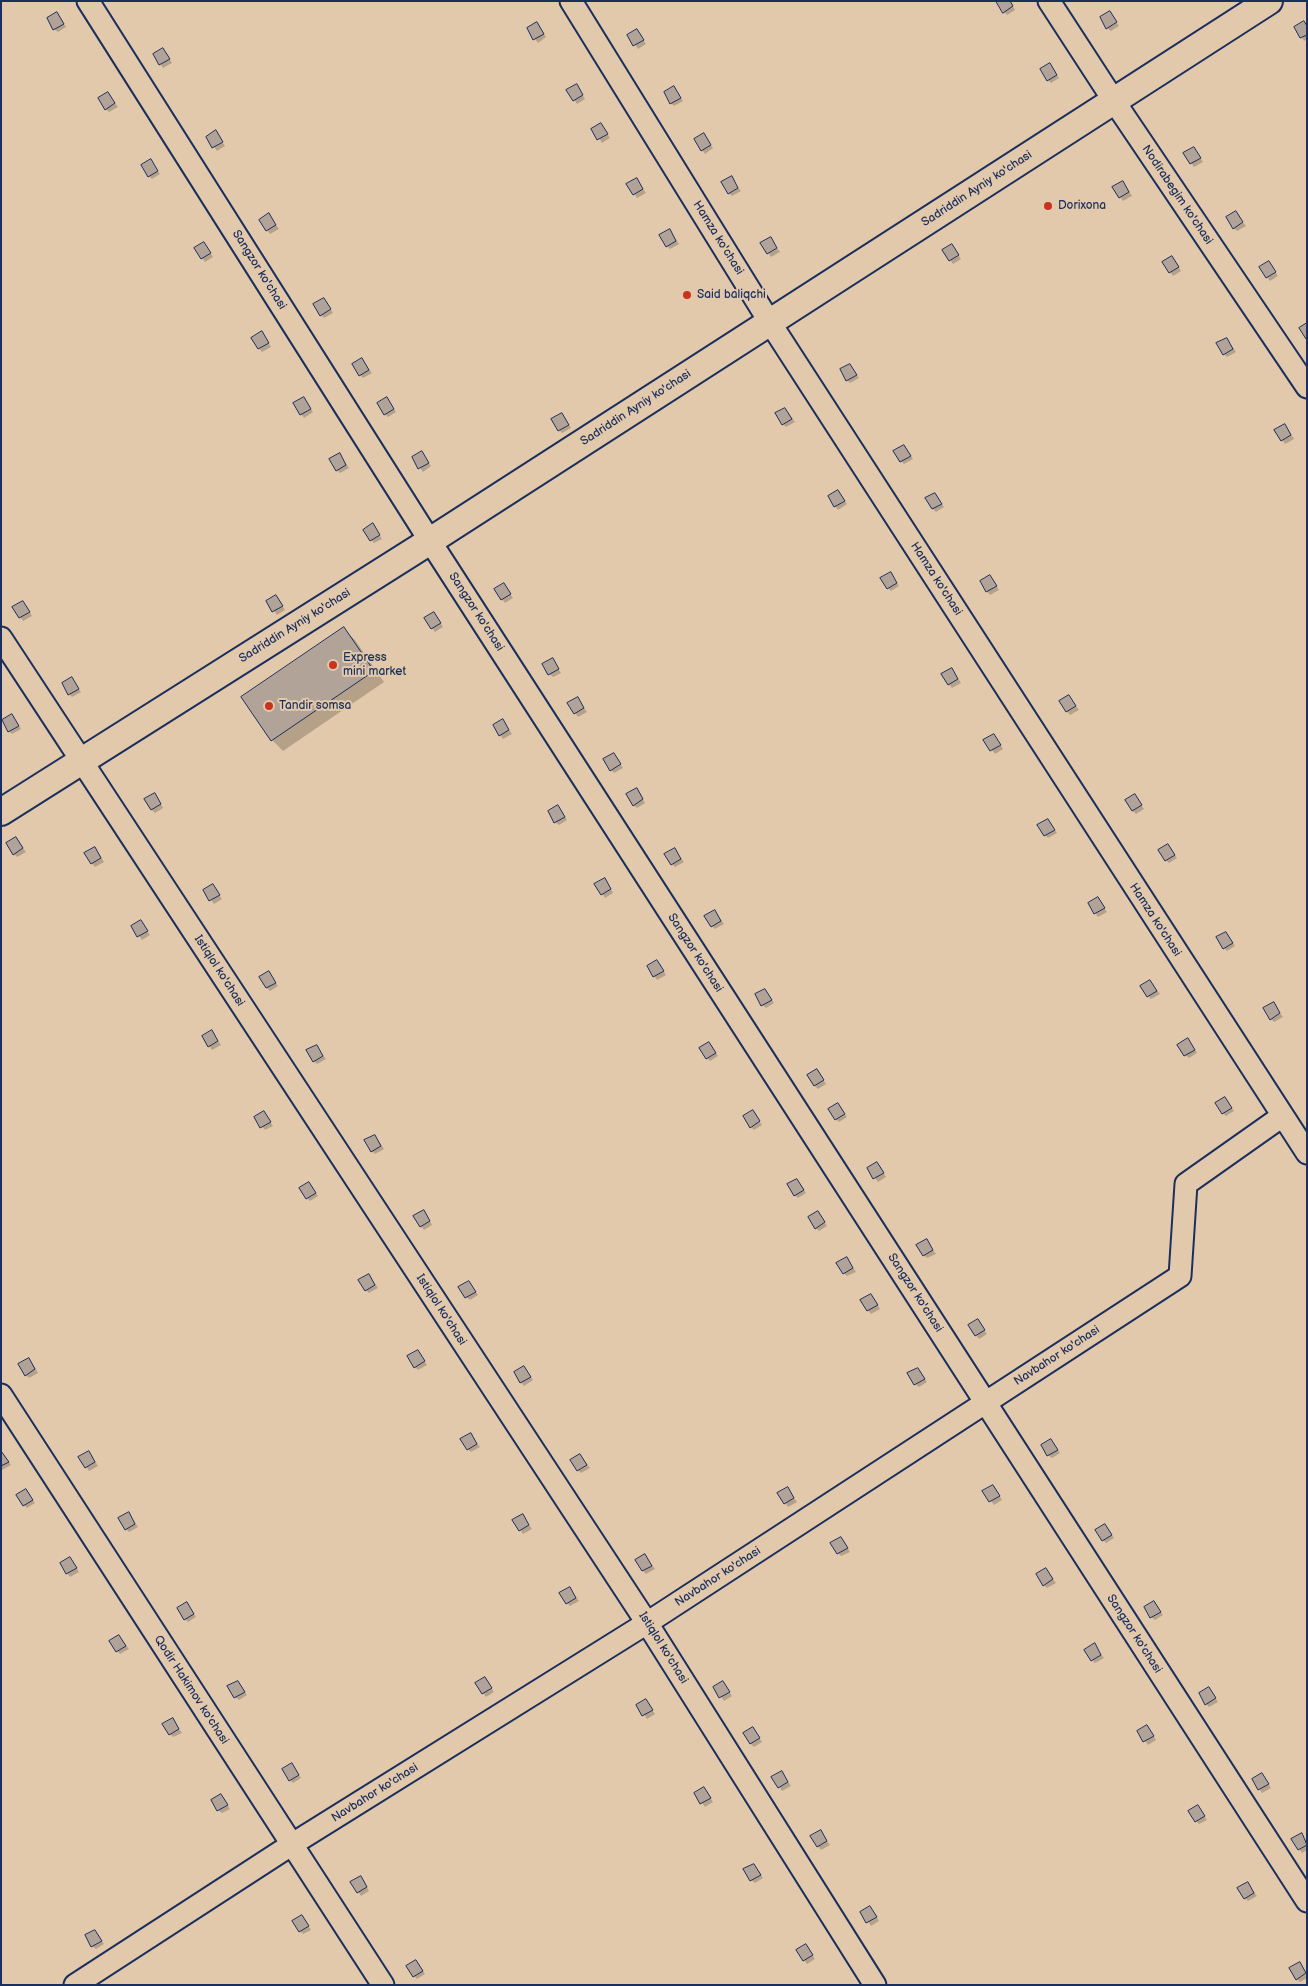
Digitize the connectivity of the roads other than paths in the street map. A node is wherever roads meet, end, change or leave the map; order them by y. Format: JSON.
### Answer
{"nodes":[{"id":1,"x":88,"y":1,"type":"edge"},
{"id":2,"x":571,"y":1,"type":"edge"},
{"id":3,"x":1049,"y":1,"type":"edge"},
{"id":4,"x":1270,"y":1,"type":"edge"},
{"id":5,"x":1114,"y":101,"type":"junction"},
{"id":6,"x":770,"y":321,"type":"junction"},
{"id":7,"x":1307,"y":387,"type":"edge"},
{"id":8,"x":430,"y":541,"type":"junction"},
{"id":9,"x":1,"y":638,"type":"edge"},
{"id":10,"x":80,"y":760,"type":"junction"},
{"id":11,"x":1,"y":812,"type":"edge"},
{"id":12,"x":1282,"y":1117,"type":"junction"},
{"id":13,"x":1307,"y":1153,"type":"edge"},
{"id":14,"x":1,"y":1395,"type":"edge"},
{"id":15,"x":985,"y":1402,"type":"junction"},
{"id":16,"x":647,"y":1623,"type":"junction"},
{"id":17,"x":291,"y":1846,"type":"junction"},
{"id":18,"x":1307,"y":1901,"type":"edge"},
{"id":19,"x":75,"y":1985,"type":"edge"},
{"id":20,"x":383,"y":1985,"type":"edge"},
{"id":21,"x":875,"y":1985,"type":"edge"}],
"edges":[{"from":1,"to":8,"type":"street","name":"Sangzor ko'chasi"},
{"from":2,"to":6,"type":"street","name":"Hamza ko'chasi"},
{"from":3,"to":5,"type":"street","name":"Nodirabegim ko'chasi"},
{"from":4,"to":5,"type":"street","name":"Sadriddin Ayniy ko'chasi"},
{"from":5,"to":6,"type":"street","name":"Sadriddin Ayniy ko'chasi"},
{"from":5,"to":7,"type":"street","name":"Nodirabegim ko'chasi"},
{"from":6,"to":8,"type":"street","name":"Sadriddin Ayniy ko'chasi"},
{"from":6,"to":12,"type":"street","name":"Hamza ko'chasi"},
{"from":8,"to":10,"type":"street","name":"Sadriddin Ayniy ko'chasi"},
{"from":8,"to":15,"type":"street","name":"Sangzor ko'chasi"},
{"from":9,"to":10,"type":"street","name":"Istiqlol ko'chasi"},
{"from":10,"to":11,"type":"street","name":"Sadriddin Ayniy ko'chasi"},
{"from":10,"to":16,"type":"street","name":"Istiqlol ko'chasi"},
{"from":12,"to":13,"type":"street","name":"Hamza ko'chasi"},
{"from":12,"to":15,"type":"street","name":"Navbahor ko'chasi"},
{"from":14,"to":17,"type":"street","name":"Qodir Hakimov ko'chasi"},
{"from":15,"to":16,"type":"street","name":"Navbahor ko'chasi"},
{"from":15,"to":18,"type":"street","name":"Sangzor ko'chasi"},
{"from":16,"to":17,"type":"street","name":"Navbahor ko'chasi"},
{"from":16,"to":21,"type":"street","name":"Istiqlol ko'chasi"},
{"from":17,"to":19,"type":"street","name":"Navbahor ko'chasi"},
{"from":17,"to":20,"type":"street","name":"Qodir Hakimov ko'chasi"}]}
